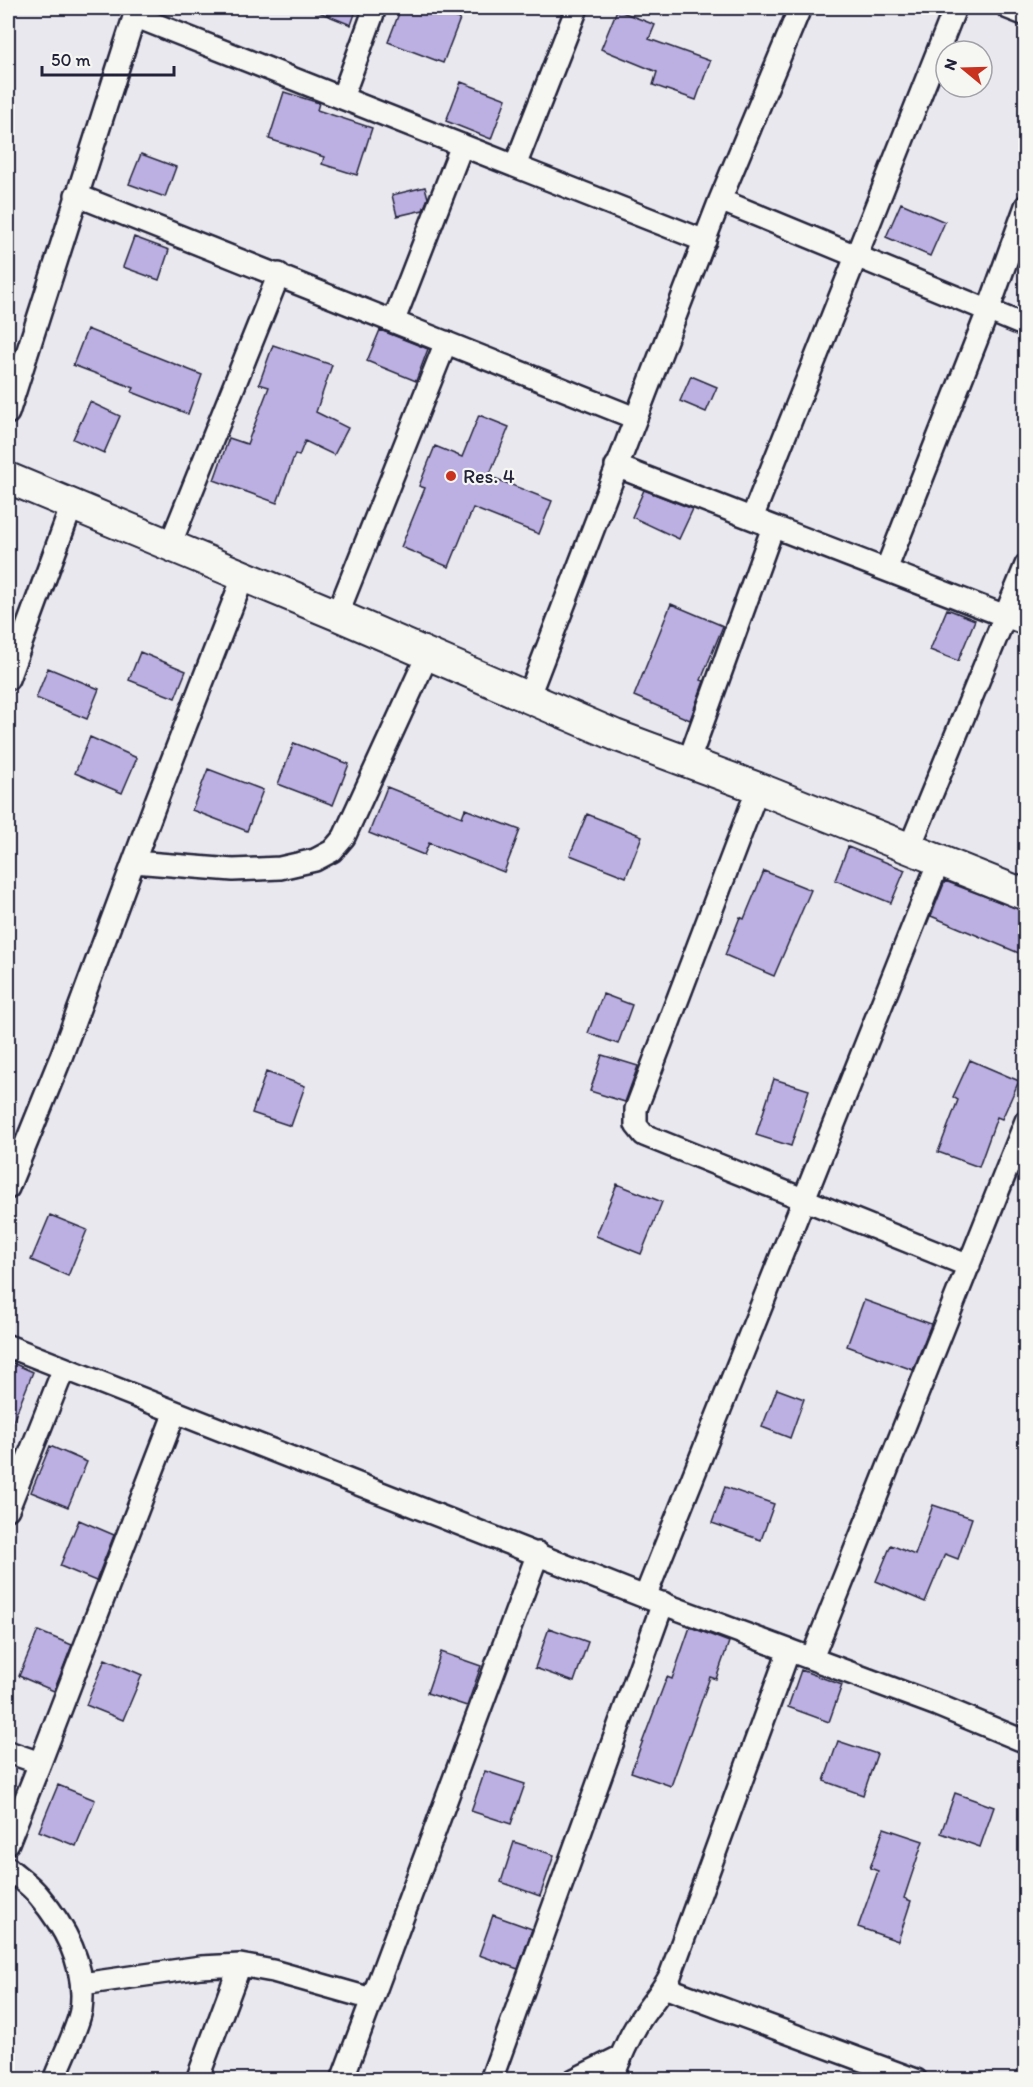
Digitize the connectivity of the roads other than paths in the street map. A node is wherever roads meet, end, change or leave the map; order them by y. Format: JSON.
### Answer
{"nodes":[{"id":1,"x":375,"y":8,"type":"edge"},
{"id":2,"x":577,"y":8,"type":"edge"},
{"id":3,"x":800,"y":8,"type":"edge"},
{"id":4,"x":955,"y":8,"type":"edge"},
{"id":5,"x":1008,"y":8,"type":"edge"},
{"id":6,"x":136,"y":12,"type":"edge"},
{"id":7,"x":1026,"y":15,"type":"edge"},
{"id":8,"x":342,"y":98,"type":"junction"},
{"id":9,"x":462,"y":145,"type":"junction"},
{"id":10,"x":515,"y":166,"type":"junction"},
{"id":11,"x":76,"y":195,"type":"junction"},
{"id":12,"x":720,"y":200,"type":"junction"},
{"id":13,"x":1026,"y":206,"type":"edge"},
{"id":14,"x":705,"y":241,"type":"junction"},
{"id":15,"x":855,"y":256,"type":"junction"},
{"id":16,"x":279,"y":274,"type":"junction"},
{"id":17,"x":988,"y":311,"type":"junction"},
{"id":18,"x":394,"y":320,"type":"junction"},
{"id":19,"x":1026,"y":326,"type":"edge"},
{"id":20,"x":446,"y":342,"type":"junction"},
{"id":21,"x":8,"y":413,"type":"edge"},
{"id":22,"x":635,"y":418,"type":"junction"},
{"id":23,"x":616,"y":466,"type":"junction"},
{"id":24,"x":8,"y":478,"type":"edge"},
{"id":25,"x":72,"y":505,"type":"junction"},
{"id":26,"x":752,"y":518,"type":"junction"},
{"id":27,"x":773,"y":527,"type":"junction"},
{"id":28,"x":170,"y":545,"type":"junction"},
{"id":29,"x":1026,"y":565,"type":"edge"},
{"id":30,"x":886,"y":570,"type":"junction"},
{"id":31,"x":244,"y":575,"type":"junction"},
{"id":32,"x":337,"y":615,"type":"junction"},
{"id":33,"x":1005,"y":616,"type":"junction"},
{"id":34,"x":1026,"y":624,"type":"edge"},
{"id":35,"x":428,"y":654,"type":"junction"},
{"id":36,"x":8,"y":679,"type":"edge"},
{"id":37,"x":528,"y":698,"type":"junction"},
{"id":38,"x":688,"y":763,"type":"junction"},
{"id":39,"x":758,"y":789,"type":"junction"},
{"id":40,"x":909,"y":849,"type":"junction"},
{"id":41,"x":939,"y":861,"type":"junction"},
{"id":42,"x":134,"y":862,"type":"junction"},
{"id":43,"x":1026,"y":895,"type":"edge"},
{"id":44,"x":1026,"y":1121,"type":"edge"},
{"id":45,"x":8,"y":1188,"type":"edge"},
{"id":46,"x":804,"y":1200,"type":"junction"},
{"id":47,"x":969,"y":1266,"type":"junction"},
{"id":48,"x":8,"y":1346,"type":"edge"},
{"id":49,"x":64,"y":1368,"type":"junction"},
{"id":50,"x":175,"y":1412,"type":"junction"},
{"id":51,"x":8,"y":1509,"type":"edge"},
{"id":52,"x":538,"y":1553,"type":"junction"},
{"id":53,"x":654,"y":1600,"type":"junction"},
{"id":54,"x":789,"y":1650,"type":"junction"},
{"id":55,"x":812,"y":1658,"type":"junction"},
{"id":56,"x":1026,"y":1742,"type":"edge"},
{"id":57,"x":8,"y":1752,"type":"edge"},
{"id":58,"x":40,"y":1763,"type":"junction"},
{"id":59,"x":9,"y":1837,"type":"edge"},
{"id":60,"x":8,"y":1868,"type":"edge"},
{"id":61,"x":240,"y":1965,"type":"junction"},
{"id":62,"x":82,"y":1984,"type":"junction"},
{"id":63,"x":664,"y":1987,"type":"junction"},
{"id":64,"x":372,"y":2000,"type":"junction"},
{"id":65,"x":620,"y":2057,"type":"junction"},
{"id":66,"x":54,"y":2079,"type":"edge"},
{"id":67,"x":197,"y":2079,"type":"edge"},
{"id":68,"x":342,"y":2079,"type":"edge"},
{"id":69,"x":491,"y":2079,"type":"edge"},
{"id":70,"x":574,"y":2079,"type":"edge"},
{"id":71,"x":612,"y":2079,"type":"edge"},
{"id":72,"x":916,"y":2079,"type":"edge"}],
"edges":[{"from":1,"to":8,"type":"street"},
{"from":2,"to":10,"type":"street"},
{"from":3,"to":12,"type":"street"},
{"from":4,"to":15,"type":"street"},
{"from":5,"to":7,"type":"street"},
{"from":6,"to":8,"type":"street"},
{"from":6,"to":11,"type":"street"},
{"from":8,"to":9,"type":"street"},
{"from":9,"to":10,"type":"street"},
{"from":9,"to":18,"type":"street"},
{"from":10,"to":14,"type":"street"},
{"from":11,"to":16,"type":"street"},
{"from":11,"to":21,"type":"street"},
{"from":12,"to":14,"type":"street"},
{"from":12,"to":15,"type":"street"},
{"from":13,"to":17,"type":"street"},
{"from":14,"to":22,"type":"street"},
{"from":15,"to":17,"type":"street"},
{"from":15,"to":26,"type":"street"},
{"from":16,"to":18,"type":"street"},
{"from":16,"to":28,"type":"street"},
{"from":17,"to":19,"type":"street"},
{"from":17,"to":30,"type":"street"},
{"from":18,"to":20,"type":"street"},
{"from":20,"to":22,"type":"street"},
{"from":20,"to":32,"type":"street"},
{"from":22,"to":23,"type":"street"},
{"from":23,"to":26,"type":"street"},
{"from":23,"to":37,"type":"street"},
{"from":24,"to":25,"type":"main road"},
{"from":25,"to":28,"type":"main road"},
{"from":25,"to":36,"type":"street"},
{"from":26,"to":27,"type":"street"},
{"from":27,"to":30,"type":"street"},
{"from":27,"to":38,"type":"street"},
{"from":28,"to":31,"type":"main road"},
{"from":29,"to":33,"type":"street"},
{"from":30,"to":33,"type":"street"},
{"from":31,"to":32,"type":"main road"},
{"from":31,"to":42,"type":"street"},
{"from":32,"to":35,"type":"main road"},
{"from":33,"to":34,"type":"street"},
{"from":33,"to":40,"type":"street"},
{"from":35,"to":37,"type":"main road"},
{"from":35,"to":42,"type":"street"},
{"from":37,"to":38,"type":"main road"},
{"from":38,"to":39,"type":"main road"},
{"from":39,"to":40,"type":"main road"},
{"from":39,"to":46,"type":"street"},
{"from":40,"to":41,"type":"main road"},
{"from":41,"to":43,"type":"main road"},
{"from":41,"to":46,"type":"street"},
{"from":42,"to":45,"type":"street"},
{"from":44,"to":47,"type":"street"},
{"from":46,"to":47,"type":"street"},
{"from":46,"to":53,"type":"street"},
{"from":47,"to":55,"type":"street"},
{"from":48,"to":49,"type":"street"},
{"from":49,"to":50,"type":"street"},
{"from":49,"to":51,"type":"street"},
{"from":50,"to":52,"type":"street"},
{"from":50,"to":58,"type":"street"},
{"from":52,"to":53,"type":"street"},
{"from":52,"to":64,"type":"street"},
{"from":53,"to":54,"type":"street"},
{"from":53,"to":69,"type":"street"},
{"from":54,"to":55,"type":"street"},
{"from":54,"to":63,"type":"street"},
{"from":55,"to":56,"type":"street"},
{"from":57,"to":58,"type":"street"},
{"from":58,"to":59,"type":"street"},
{"from":60,"to":62,"type":"street"},
{"from":61,"to":62,"type":"street"},
{"from":61,"to":64,"type":"street"},
{"from":61,"to":67,"type":"street"},
{"from":62,"to":66,"type":"street"},
{"from":63,"to":65,"type":"street"},
{"from":63,"to":72,"type":"street"},
{"from":64,"to":68,"type":"street"},
{"from":65,"to":70,"type":"street"},
{"from":65,"to":71,"type":"street"}]}
